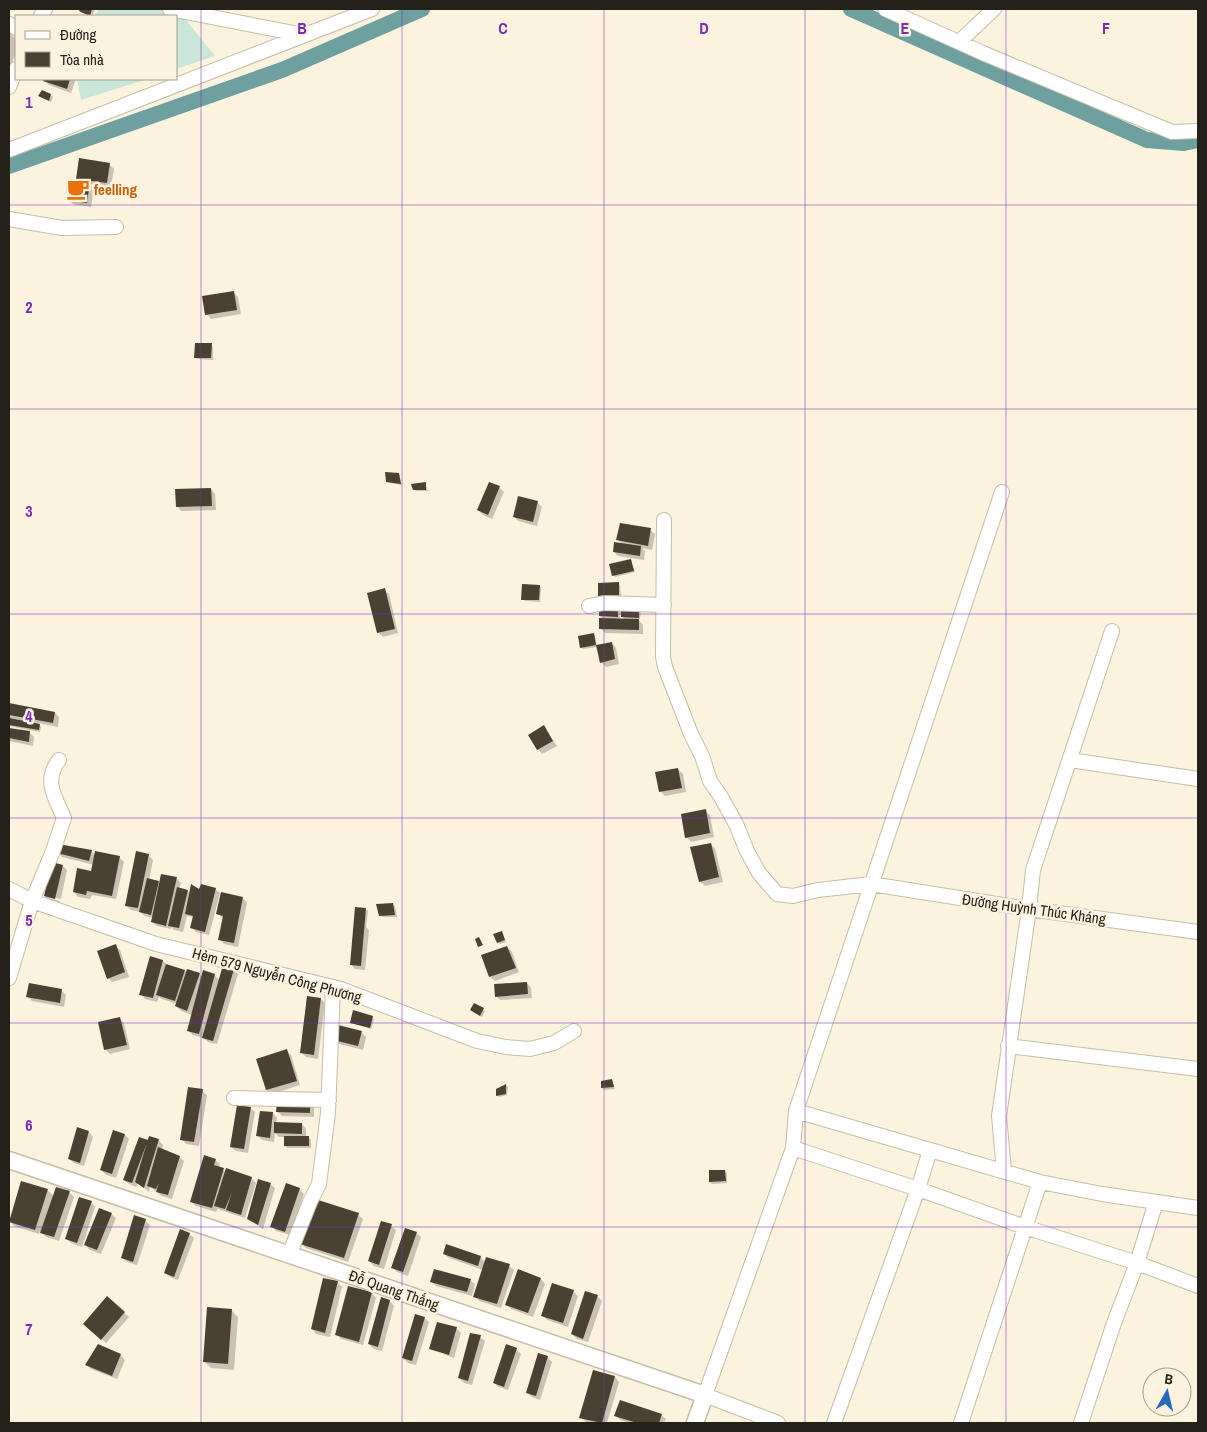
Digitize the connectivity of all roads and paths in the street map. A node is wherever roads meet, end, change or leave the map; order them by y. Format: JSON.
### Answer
{"nodes":[{"id":1,"x":170,"y":9,"type":"edge"},
{"id":2,"x":372,"y":9,"type":"edge"},
{"id":3,"x":885,"y":9,"type":"edge"},
{"id":4,"x":994,"y":9,"type":"edge"},
{"id":5,"x":304,"y":35,"type":"junction"},
{"id":6,"x":959,"y":42,"type":"junction"},
{"id":7,"x":15,"y":72,"type":"edge"},
{"id":8,"x":9,"y":87,"type":"edge"},
{"id":9,"x":1198,"y":131,"type":"edge"},
{"id":10,"x":9,"y":150,"type":"edge"},
{"id":11,"x":9,"y":219,"type":"edge"},
{"id":12,"x":116,"y":227,"type":"dead end"},
{"id":13,"x":1002,"y":492,"type":"dead end"},
{"id":14,"x":664,"y":520,"type":"dead end"},
{"id":15,"x":664,"y":605,"type":"junction"},
{"id":16,"x":590,"y":606,"type":"dead end"},
{"id":17,"x":1112,"y":631,"type":"dead end"},
{"id":18,"x":59,"y":760,"type":"dead end"},
{"id":19,"x":1070,"y":760,"type":"junction"},
{"id":20,"x":1198,"y":778,"type":"edge"},
{"id":21,"x":871,"y":884,"type":"junction"},
{"id":22,"x":9,"y":889,"type":"edge"},
{"id":23,"x":32,"y":901,"type":"junction"},
{"id":24,"x":1029,"y":909,"type":"junction"},
{"id":25,"x":1198,"y":932,"type":"edge"},
{"id":26,"x":9,"y":978,"type":"edge"},
{"id":27,"x":333,"y":987,"type":"junction"},
{"id":28,"x":574,"y":1031,"type":"dead end"},
{"id":29,"x":1008,"y":1046,"type":"junction"},
{"id":30,"x":1198,"y":1070,"type":"edge"},
{"id":31,"x":234,"y":1098,"type":"dead end"},
{"id":32,"x":329,"y":1100,"type":"junction"},
{"id":33,"x":796,"y":1110,"type":"junction"},
{"id":34,"x":793,"y":1148,"type":"junction"},
{"id":35,"x":930,"y":1150,"type":"junction"},
{"id":36,"x":9,"y":1160,"type":"edge"},
{"id":37,"x":1004,"y":1171,"type":"junction"},
{"id":38,"x":1040,"y":1182,"type":"junction"},
{"id":39,"x":918,"y":1189,"type":"junction"},
{"id":40,"x":1156,"y":1202,"type":"junction"},
{"id":41,"x":1198,"y":1208,"type":"edge"},
{"id":42,"x":1026,"y":1227,"type":"junction"},
{"id":43,"x":290,"y":1255,"type":"junction"},
{"id":44,"x":1137,"y":1263,"type":"junction"},
{"id":45,"x":1198,"y":1286,"type":"edge"},
{"id":46,"x":705,"y":1396,"type":"junction"},
{"id":47,"x":695,"y":1423,"type":"edge"},
{"id":48,"x":778,"y":1423,"type":"edge"},
{"id":49,"x":834,"y":1423,"type":"edge"},
{"id":50,"x":960,"y":1423,"type":"edge"},
{"id":51,"x":1081,"y":1423,"type":"edge"}],
"edges":[{"from":1,"to":5,"type":"street"},
{"from":2,"to":5,"type":"street"},
{"from":3,"to":6,"type":"street"},
{"from":4,"to":6,"type":"street"},
{"from":5,"to":10,"type":"street"},
{"from":6,"to":9,"type":"street"},
{"from":7,"to":8,"type":"street"},
{"from":11,"to":12,"type":"street"},
{"from":13,"to":21,"type":"street"},
{"from":14,"to":15,"type":"street","name":"Đường Huỳnh Thúc Kháng"},
{"from":15,"to":16,"type":"street"},
{"from":15,"to":21,"type":"street","name":"Đường Huỳnh Thúc Kháng"},
{"from":17,"to":19,"type":"street"},
{"from":18,"to":23,"type":"street"},
{"from":19,"to":20,"type":"street"},
{"from":19,"to":24,"type":"street"},
{"from":21,"to":24,"type":"street","name":"Đường Huỳnh Thúc Kháng"},
{"from":21,"to":33,"type":"street"},
{"from":22,"to":23,"type":"street","name":"Hẻm 579 Nguyễn Công Phương"},
{"from":23,"to":26,"type":"street"},
{"from":23,"to":27,"type":"street","name":"Hẻm 579 Nguyễn Công Phương"},
{"from":24,"to":25,"type":"street","name":"Đường Huỳnh Thúc Kháng"},
{"from":24,"to":29,"type":"street"},
{"from":27,"to":28,"type":"street","name":"Hẻm 579 Nguyễn Công Phương"},
{"from":27,"to":32,"type":"street"},
{"from":29,"to":30,"type":"street"},
{"from":29,"to":37,"type":"street"},
{"from":31,"to":32,"type":"street"},
{"from":32,"to":43,"type":"street"},
{"from":33,"to":34,"type":"street"},
{"from":33,"to":35,"type":"street"},
{"from":34,"to":39,"type":"street"},
{"from":34,"to":46,"type":"street"},
{"from":35,"to":37,"type":"street"},
{"from":35,"to":39,"type":"street"},
{"from":36,"to":43,"type":"street","name":"Đỗ Quang Thắng"},
{"from":37,"to":38,"type":"street"},
{"from":38,"to":40,"type":"street"},
{"from":38,"to":42,"type":"street"},
{"from":39,"to":42,"type":"street"},
{"from":39,"to":49,"type":"street"},
{"from":40,"to":41,"type":"street"},
{"from":40,"to":44,"type":"street"},
{"from":42,"to":44,"type":"street"},
{"from":42,"to":50,"type":"street"},
{"from":43,"to":46,"type":"street","name":"Đỗ Quang Thắng"},
{"from":44,"to":45,"type":"street"},
{"from":44,"to":51,"type":"street"},
{"from":46,"to":47,"type":"street"},
{"from":46,"to":48,"type":"street","name":"Đỗ Quang Thắng"}]}
